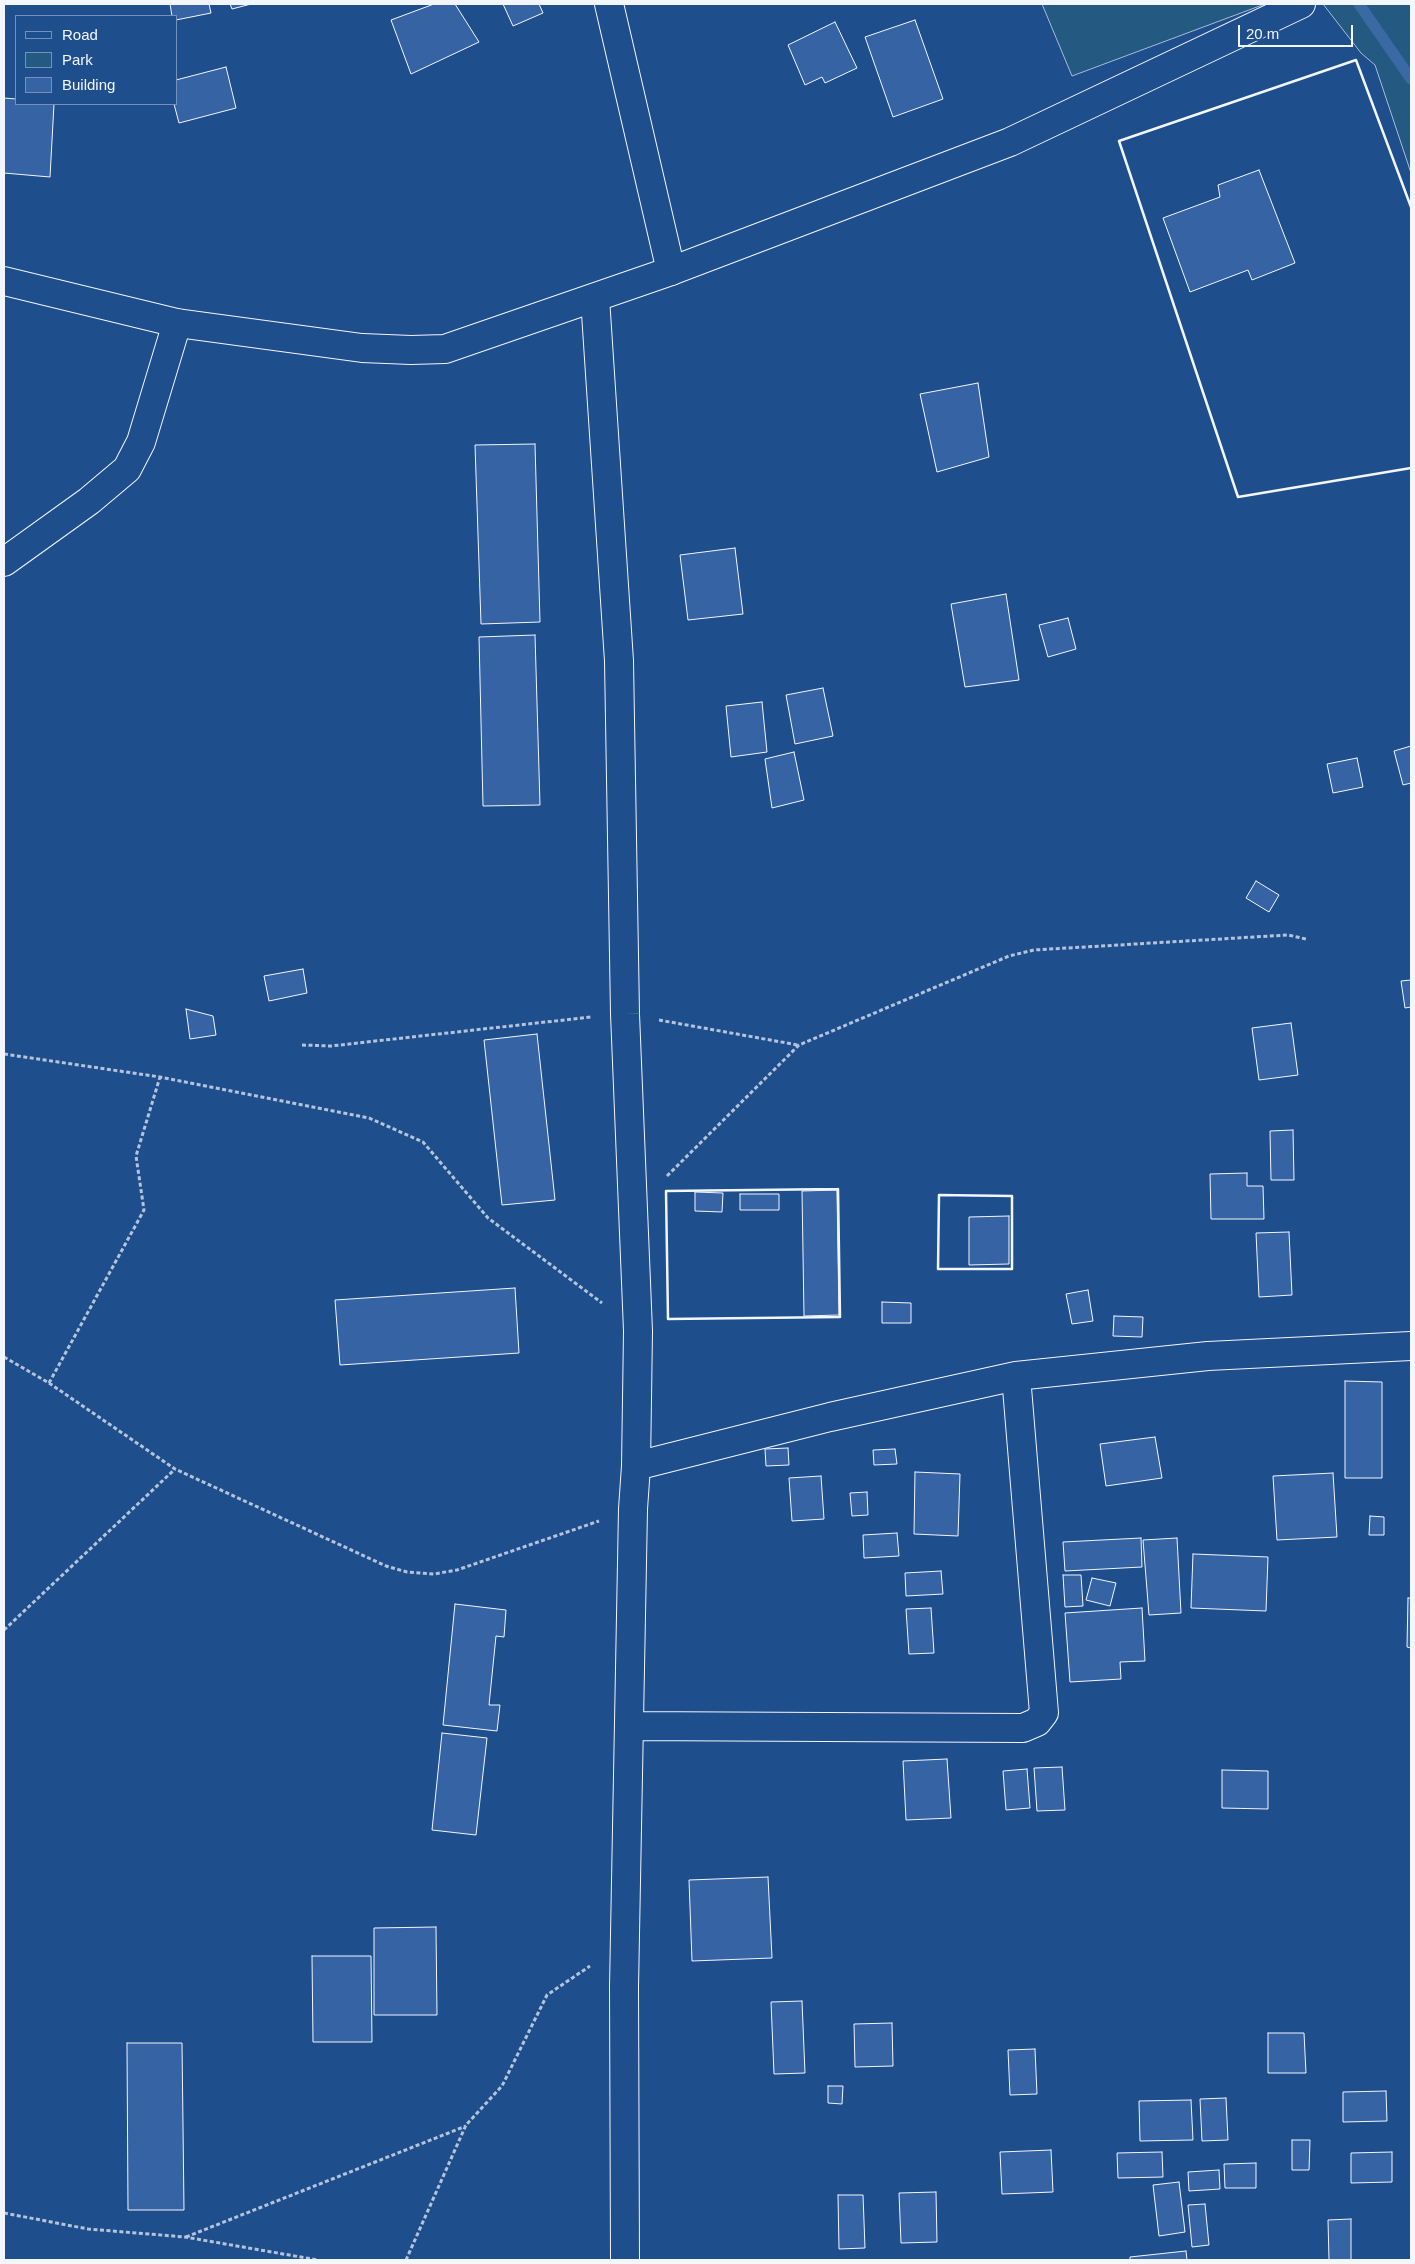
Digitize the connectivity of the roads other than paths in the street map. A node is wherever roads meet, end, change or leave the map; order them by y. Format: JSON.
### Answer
{"nodes":[{"id":1,"x":609,"y":4,"type":"edge"},
{"id":2,"x":1301,"y":4,"type":"edge"},
{"id":3,"x":672,"y":271,"type":"junction"},
{"id":4,"x":4,"y":281,"type":"edge"},
{"id":5,"x":595,"y":298,"type":"junction"},
{"id":6,"x":177,"y":323,"type":"junction"},
{"id":7,"x":4,"y":562,"type":"edge"},
{"id":8,"x":1411,"y":1346,"type":"edge"},
{"id":9,"x":1016,"y":1376,"type":"junction"},
{"id":10,"x":636,"y":1466,"type":"junction"},
{"id":11,"x":630,"y":1726,"type":"junction"},
{"id":12,"x":625,"y":2260,"type":"edge"}],
"edges":[{"from":1,"to":3,"type":"street"},
{"from":2,"to":3,"type":"street"},
{"from":3,"to":5,"type":"street"},
{"from":4,"to":6,"type":"street"},
{"from":5,"to":6,"type":"street"},
{"from":5,"to":10,"type":"street"},
{"from":6,"to":7,"type":"street"},
{"from":8,"to":9,"type":"street"},
{"from":9,"to":10,"type":"street"},
{"from":9,"to":11,"type":"street"},
{"from":10,"to":11,"type":"street"},
{"from":11,"to":12,"type":"street"}]}
